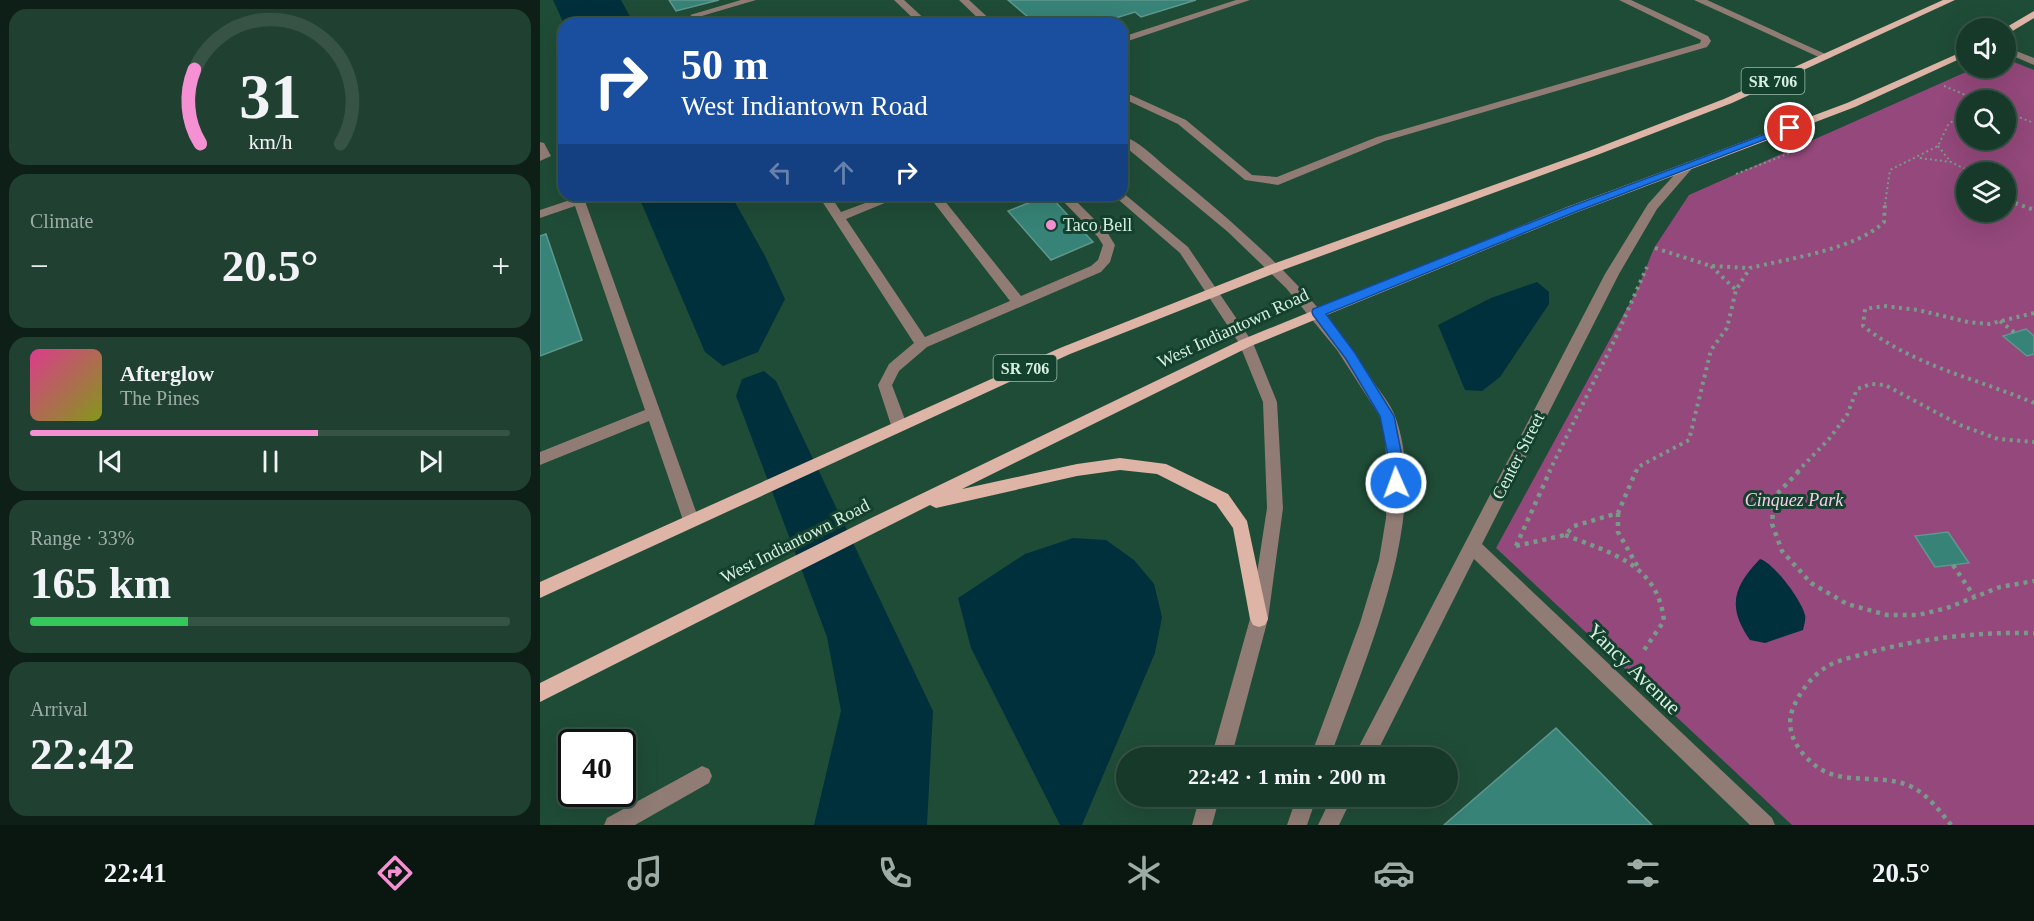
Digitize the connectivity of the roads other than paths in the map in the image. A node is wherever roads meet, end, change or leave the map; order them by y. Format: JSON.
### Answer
{"nodes":[{"id":1,"x":751,"y":0,"type":"edge"},
{"id":2,"x":899,"y":0,"type":"edge"},
{"id":3,"x":964,"y":0,"type":"edge"},
{"id":4,"x":1245,"y":0,"type":"edge"},
{"id":5,"x":1623,"y":0,"type":"edge"},
{"id":6,"x":1699,"y":0,"type":"edge"},
{"id":7,"x":1950,"y":0,"type":"edge"},
{"id":8,"x":2034,"y":14,"type":"edge"},
{"id":9,"x":695,"y":15,"type":"dead end"},
{"id":10,"x":918,"y":18,"type":"edge"},
{"id":11,"x":984,"y":18,"type":"edge"},
{"id":12,"x":2016,"y":26,"type":"edge"},
{"id":13,"x":1128,"y":38,"type":"edge"},
{"id":14,"x":2016,"y":54,"type":"edge"},
{"id":15,"x":1827,"y":57,"type":"junction"},
{"id":16,"x":1956,"y":58,"type":"edge"},
{"id":17,"x":2034,"y":62,"type":"edge"},
{"id":18,"x":1128,"y":97,"type":"edge"},
{"id":19,"x":1128,"y":143,"type":"edge"},
{"id":20,"x":540,"y":145,"type":"edge"},
{"id":21,"x":540,"y":158,"type":"edge"},
{"id":22,"x":1689,"y":165,"type":"junction"},
{"id":23,"x":828,"y":201,"type":"edge"},
{"id":24,"x":882,"y":201,"type":"edge"},
{"id":25,"x":939,"y":201,"type":"edge"},
{"id":26,"x":1069,"y":201,"type":"edge"},
{"id":27,"x":1126,"y":201,"type":"edge"},
{"id":28,"x":540,"y":214,"type":"edge"},
{"id":29,"x":839,"y":217,"type":"junction"},
{"id":30,"x":1275,"y":268,"type":"junction"},
{"id":31,"x":1214,"y":292,"type":"junction"},
{"id":32,"x":1018,"y":302,"type":"junction"},
{"id":33,"x":1318,"y":312,"type":"junction"},
{"id":34,"x":1246,"y":343,"type":"junction"},
{"id":35,"x":922,"y":344,"type":"junction"},
{"id":36,"x":653,"y":412,"type":"junction"},
{"id":37,"x":899,"y":425,"type":"junction"},
{"id":38,"x":540,"y":459,"type":"edge"},
{"id":39,"x":915,"y":506,"type":"junction"},
{"id":40,"x":691,"y":520,"type":"junction"},
{"id":41,"x":1472,"y":546,"type":"junction"},
{"id":42,"x":540,"y":591,"type":"edge"},
{"id":43,"x":1258,"y":619,"type":"junction"},
{"id":44,"x":540,"y":693,"type":"edge"},
{"id":45,"x":1224,"y":747,"type":"edge"},
{"id":46,"x":1324,"y":747,"type":"edge"},
{"id":47,"x":1369,"y":747,"type":"edge"},
{"id":48,"x":702,"y":776,"type":"dead end"},
{"id":49,"x":1207,"y":807,"type":"edge"},
{"id":50,"x":1303,"y":807,"type":"edge"},
{"id":51,"x":1337,"y":807,"type":"edge"},
{"id":52,"x":614,"y":825,"type":"edge"},
{"id":53,"x":1202,"y":825,"type":"edge"},
{"id":54,"x":1297,"y":825,"type":"edge"},
{"id":55,"x":1328,"y":825,"type":"edge"},
{"id":56,"x":1765,"y":825,"type":"edge"}],
"edges":[{"from":1,"to":9,"type":"street"},
{"from":2,"to":10,"type":"street"},
{"from":3,"to":11,"type":"street"},
{"from":4,"to":13,"type":"street"},
{"from":5,"to":18,"type":"street"},
{"from":6,"to":15,"type":"street"},
{"from":7,"to":15,"type":"main road","name":"West Indiantown Road","number":"SR 706"},
{"from":8,"to":12,"type":"main road"},
{"from":14,"to":17,"type":"street"},
{"from":15,"to":30,"type":"main road","name":"West Indiantown Road","number":"SR 706"},
{"from":16,"to":22,"type":"main road","name":"West Indiantown Road","number":"SR 706"},
{"from":19,"to":30,"type":"street"},
{"from":20,"to":21,"type":"street"},
{"from":22,"to":33,"type":"main road","name":"West Indiantown Road","number":"SR 706"},
{"from":22,"to":41,"type":"street","name":"Center Street"},
{"from":23,"to":29,"type":"street"},
{"from":24,"to":29,"type":"street"},
{"from":25,"to":32,"type":"street"},
{"from":26,"to":32,"type":"street"},
{"from":27,"to":31,"type":"street"},
{"from":28,"to":36,"type":"street"},
{"from":29,"to":35,"type":"street"},
{"from":30,"to":31,"type":"main road","name":"West Indiantown Road","number":"SR 706"},
{"from":30,"to":33,"type":"street"},
{"from":31,"to":34,"type":"street"},
{"from":31,"to":37,"type":"main road","name":"West Indiantown Road","number":"SR 706"},
{"from":32,"to":35,"type":"street"},
{"from":33,"to":34,"type":"main road","name":"West Indiantown Road","number":"SR 706"},
{"from":33,"to":46,"type":"street"},
{"from":34,"to":39,"type":"main road","name":"West Indiantown Road","number":"SR 706"},
{"from":34,"to":43,"type":"street"},
{"from":35,"to":37,"type":"street"},
{"from":36,"to":38,"type":"street"},
{"from":36,"to":40,"type":"street"},
{"from":37,"to":40,"type":"main road","name":"West Indiantown Road","number":"SR 706"},
{"from":39,"to":43,"type":"main road"},
{"from":39,"to":44,"type":"main road","name":"West Indiantown Road","number":"SR 706"},
{"from":40,"to":42,"type":"main road","name":"West Indiantown Road","number":"SR 706"},
{"from":41,"to":47,"type":"street","name":"Center Street"},
{"from":41,"to":56,"type":"street","name":"Yancy Avenue"},
{"from":43,"to":45,"type":"street"},
{"from":48,"to":52,"type":"street"},
{"from":49,"to":53,"type":"street"},
{"from":50,"to":54,"type":"street"},
{"from":51,"to":55,"type":"street"}]}
